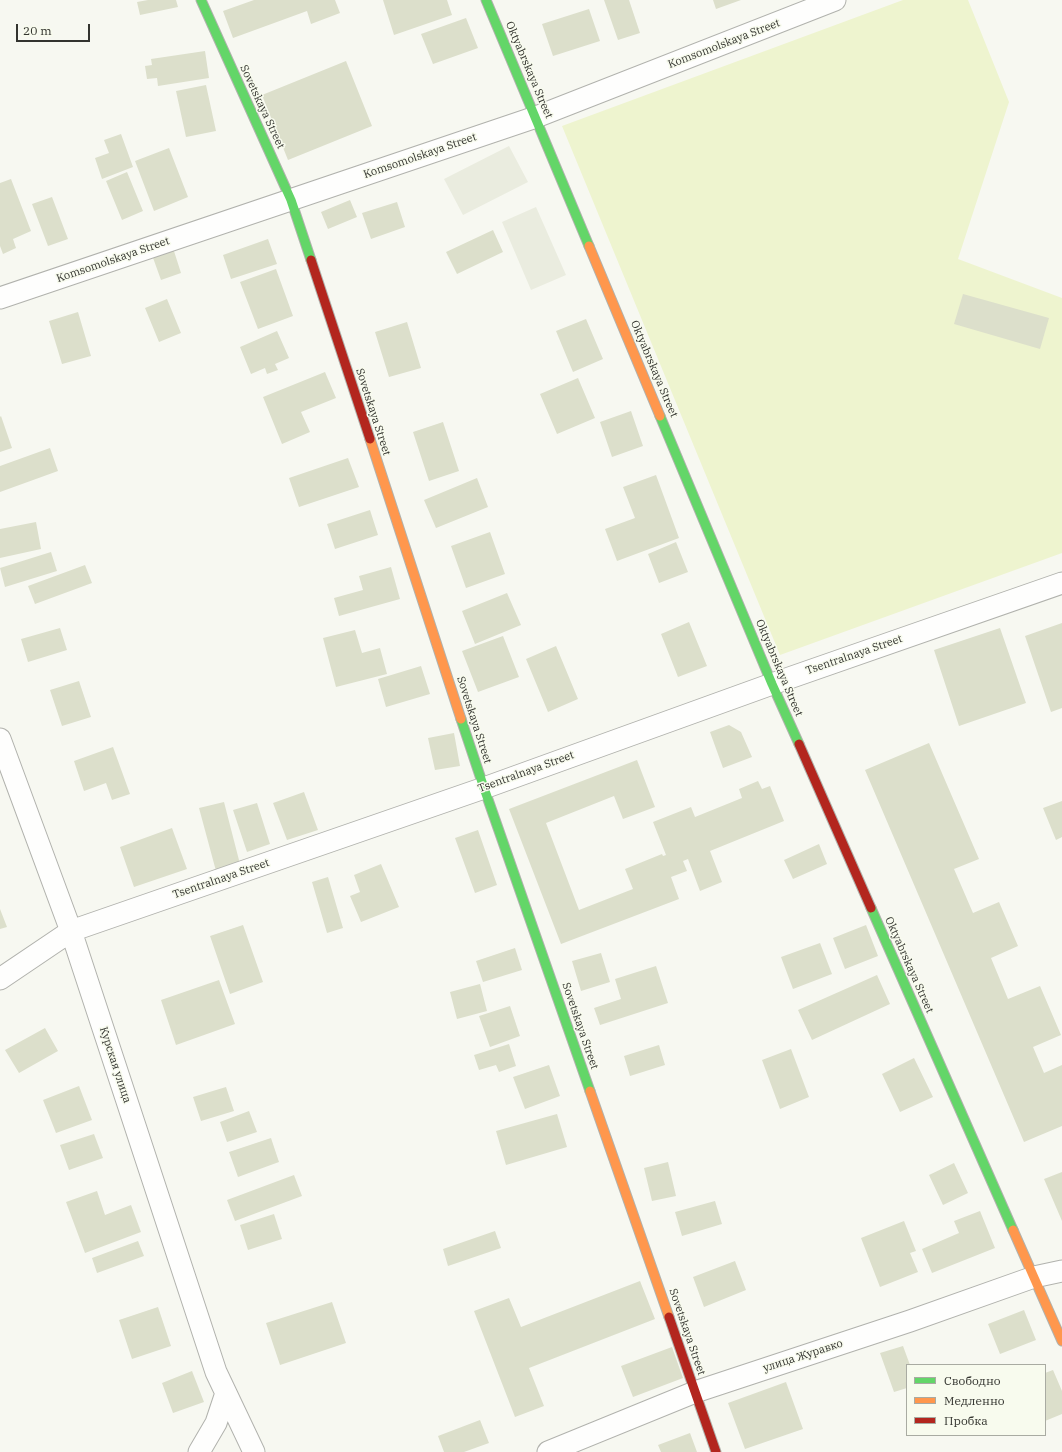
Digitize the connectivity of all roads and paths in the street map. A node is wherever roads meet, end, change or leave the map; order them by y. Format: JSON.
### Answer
{"nodes":[{"id":1,"x":201,"y":0,"type":"edge"},
{"id":2,"x":486,"y":0,"type":"edge"},
{"id":3,"x":835,"y":0,"type":"edge"},
{"id":4,"x":536,"y":117,"type":"junction"},
{"id":5,"x":291,"y":200,"type":"junction"},
{"id":6,"x":0,"y":298,"type":"edge"},
{"id":7,"x":1062,"y":584,"type":"edge"},
{"id":8,"x":772,"y":684,"type":"junction"},
{"id":9,"x":0,"y":739,"type":"edge"},
{"id":10,"x":484,"y":788,"type":"junction"},
{"id":11,"x":71,"y":932,"type":"junction"},
{"id":12,"x":0,"y":979,"type":"edge"},
{"id":13,"x":1062,"y":1272,"type":"edge"},
{"id":14,"x":1034,"y":1277,"type":"junction"},
{"id":15,"x":1062,"y":1341,"type":"edge"},
{"id":16,"x":695,"y":1392,"type":"junction"},
{"id":17,"x":226,"y":1393,"type":"junction"},
{"id":18,"x":199,"y":1452,"type":"edge"},
{"id":19,"x":254,"y":1452,"type":"edge"},
{"id":20,"x":548,"y":1452,"type":"edge"},
{"id":21,"x":716,"y":1452,"type":"edge"}],
"edges":[{"from":1,"to":5,"type":"street","name":"Sovetskaya Street"},
{"from":2,"to":4,"type":"street","name":"Oktyabrskaya Street"},
{"from":3,"to":4,"type":"street","name":"Komsomolskaya Street"},
{"from":4,"to":5,"type":"street","name":"Komsomolskaya Street"},
{"from":4,"to":8,"type":"street","name":"Oktyabrskaya Street"},
{"from":5,"to":6,"type":"street","name":"Komsomolskaya Street"},
{"from":5,"to":10,"type":"street","name":"Sovetskaya Street"},
{"from":7,"to":8,"type":"street","name":"Tsentralnaya Street"},
{"from":8,"to":10,"type":"street","name":"Tsentralnaya Street"},
{"from":8,"to":14,"type":"street","name":"Oktyabrskaya Street"},
{"from":9,"to":11,"type":"street","name":"Курская улица"},
{"from":10,"to":11,"type":"street","name":"Tsentralnaya Street"},
{"from":10,"to":16,"type":"street","name":"Sovetskaya Street"},
{"from":11,"to":12,"type":"street","name":"Tsentralnaya Street"},
{"from":11,"to":17,"type":"street","name":"Курская улица"},
{"from":13,"to":14,"type":"street","name":"улица Журавко"},
{"from":14,"to":15,"type":"street","name":"Oktyabrskaya Street"},
{"from":14,"to":16,"type":"street","name":"улица Журавко"},
{"from":16,"to":20,"type":"street","name":"улица Журавко"},
{"from":16,"to":21,"type":"street","name":"Sovetskaya Street"},
{"from":17,"to":18,"type":"street"},
{"from":17,"to":19,"type":"street","name":"Курская улица"}]}
